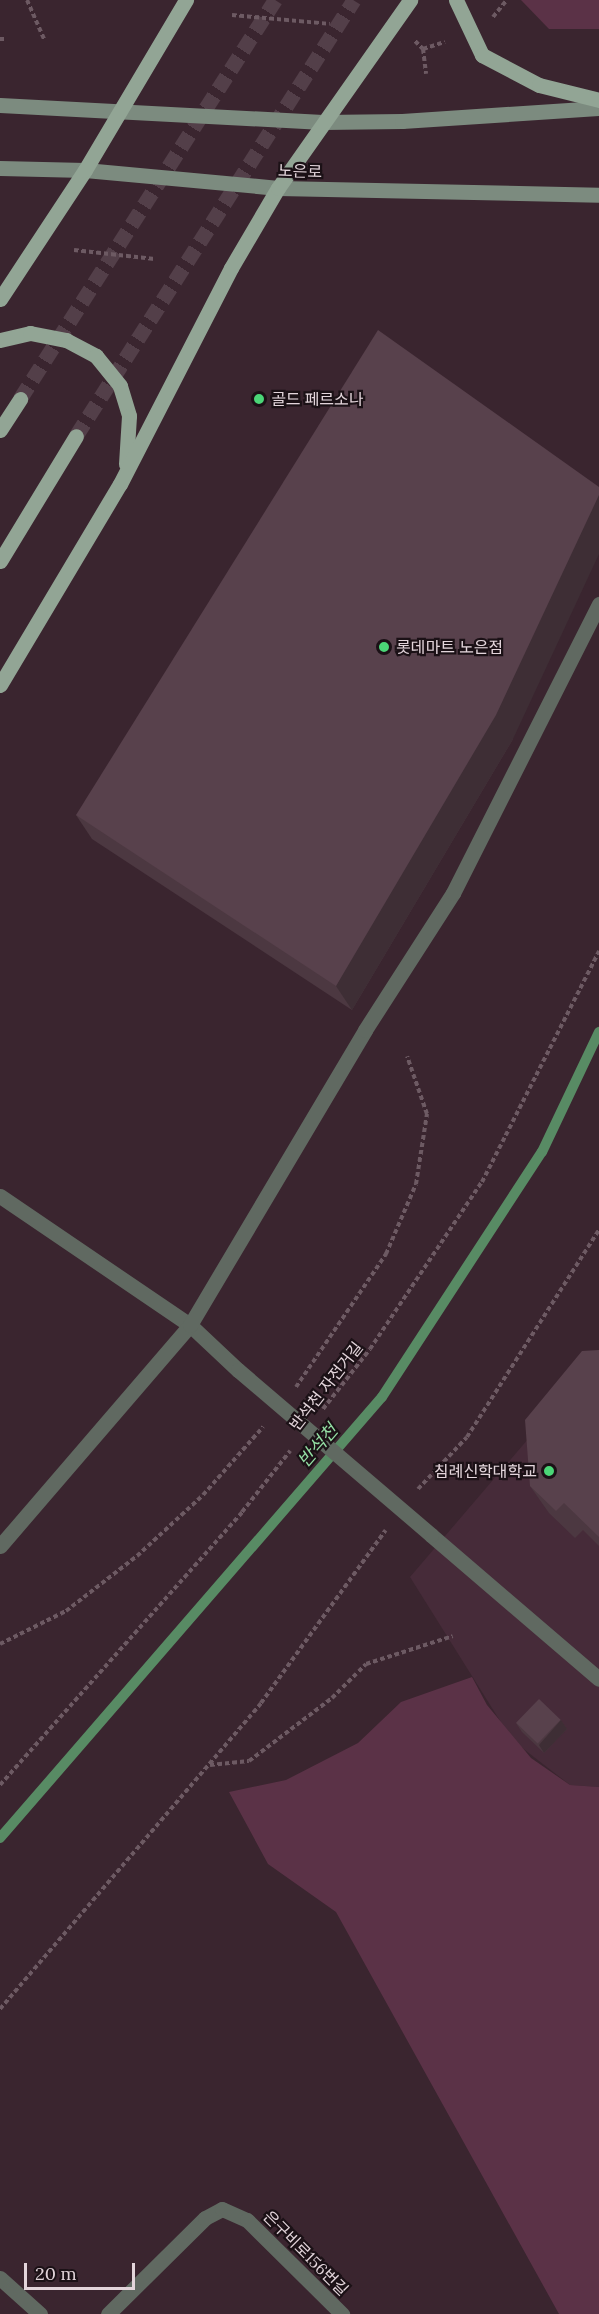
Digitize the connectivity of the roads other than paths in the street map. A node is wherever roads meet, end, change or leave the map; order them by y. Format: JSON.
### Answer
{"nodes":[{"id":1,"x":186,"y":0,"type":"edge"},
{"id":2,"x":410,"y":0,"type":"edge"},
{"id":3,"x":456,"y":0,"type":"edge"},
{"id":4,"x":599,"y":100,"type":"edge"},
{"id":5,"x":0,"y":105,"type":"edge"},
{"id":6,"x":122,"y":108,"type":"junction"},
{"id":7,"x":599,"y":108,"type":"edge"},
{"id":8,"x":323,"y":122,"type":"junction"},
{"id":9,"x":0,"y":168,"type":"edge"},
{"id":10,"x":85,"y":171,"type":"junction"},
{"id":11,"x":278,"y":189,"type":"junction"},
{"id":12,"x":599,"y":195,"type":"edge"},
{"id":13,"x":0,"y":299,"type":"edge"},
{"id":14,"x":0,"y":340,"type":"edge"},
{"id":15,"x":20,"y":399,"type":"tunnel mouth"},
{"id":16,"x":0,"y":430,"type":"edge"},
{"id":17,"x":76,"y":436,"type":"tunnel mouth"},
{"id":18,"x":120,"y":484,"type":"junction"},
{"id":19,"x":0,"y":561,"type":"edge"},
{"id":20,"x":599,"y":604,"type":"edge"},
{"id":21,"x":0,"y":686,"type":"edge"},
{"id":22,"x":0,"y":1196,"type":"edge"},
{"id":23,"x":190,"y":1325,"type":"junction"},
{"id":24,"x":0,"y":1546,"type":"edge"},
{"id":25,"x":599,"y":1679,"type":"edge"},
{"id":26,"x":0,"y":2278,"type":"edge"},
{"id":27,"x":40,"y":2314,"type":"edge"},
{"id":28,"x":108,"y":2314,"type":"edge"},
{"id":29,"x":342,"y":2314,"type":"edge"}],
"edges":[{"from":1,"to":6,"type":"main road"},
{"from":2,"to":8,"type":"main road"},
{"from":3,"to":4,"type":"main road"},
{"from":5,"to":6,"type":"street"},
{"from":6,"to":8,"type":"street"},
{"from":6,"to":10,"type":"main road"},
{"from":7,"to":8,"type":"street"},
{"from":8,"to":11,"type":"main road"},
{"from":9,"to":10,"type":"street","name":"노은로"},
{"from":10,"to":11,"type":"street","name":"노은로"},
{"from":10,"to":13,"type":"main road"},
{"from":11,"to":12,"type":"street","name":"노은로"},
{"from":11,"to":18,"type":"main road"},
{"from":14,"to":18,"type":"main road"},
{"from":15,"to":16,"type":"main road"},
{"from":17,"to":19,"type":"main road"},
{"from":18,"to":21,"type":"main road"},
{"from":20,"to":23,"type":"street"},
{"from":22,"to":23,"type":"street"},
{"from":23,"to":24,"type":"street"},
{"from":23,"to":25,"type":"street","bridge":true},
{"from":26,"to":27,"type":"street"},
{"from":28,"to":29,"type":"street","name":"은구비로156번길"}]}
